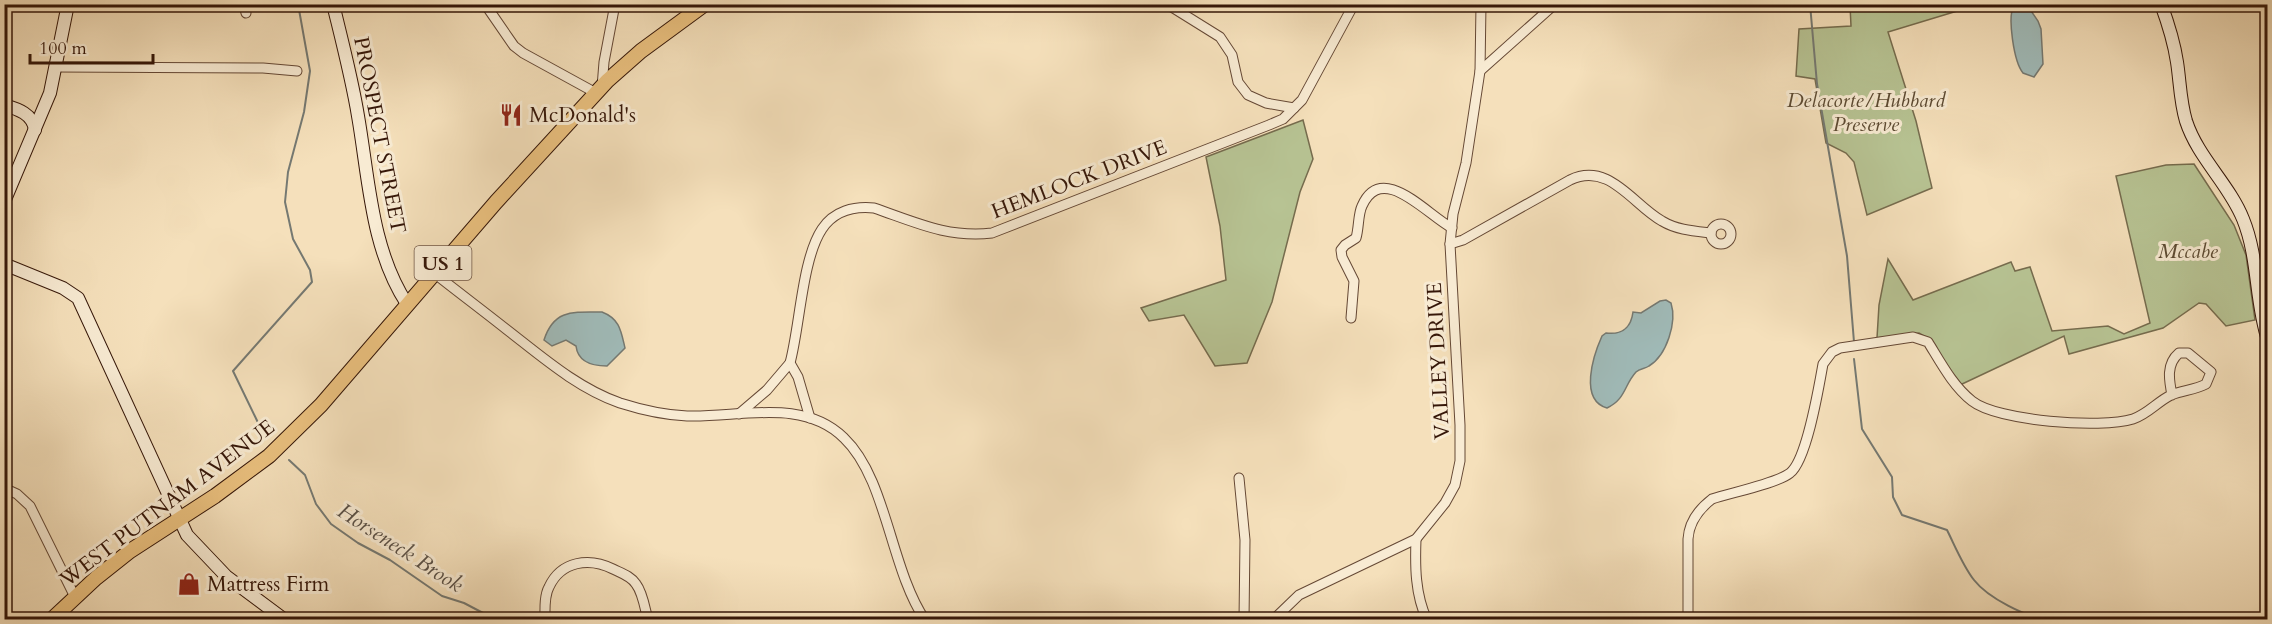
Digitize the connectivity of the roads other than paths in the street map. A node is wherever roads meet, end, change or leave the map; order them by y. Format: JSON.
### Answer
{"nodes":[{"id":1,"x":68,"y":4,"type":"edge"},
{"id":2,"x":333,"y":4,"type":"edge"},
{"id":3,"x":485,"y":4,"type":"edge"},
{"id":4,"x":615,"y":4,"type":"edge"},
{"id":5,"x":705,"y":4,"type":"edge"},
{"id":6,"x":1167,"y":4,"type":"edge"},
{"id":7,"x":1354,"y":4,"type":"edge"},
{"id":8,"x":1481,"y":4,"type":"edge"},
{"id":9,"x":1555,"y":4,"type":"edge"},
{"id":10,"x":2161,"y":4,"type":"edge"},
{"id":11,"x":55,"y":67,"type":"junction"},
{"id":12,"x":297,"y":71,"type":"dead end"},
{"id":13,"x":1480,"y":71,"type":"junction"},
{"id":14,"x":599,"y":90,"type":"junction"},
{"id":15,"x":4,"y":105,"type":"edge"},
{"id":16,"x":1294,"y":108,"type":"junction"},
{"id":17,"x":35,"y":130,"type":"junction"},
{"id":18,"x":4,"y":202,"type":"edge"},
{"id":19,"x":1452,"y":228,"type":"junction"},
{"id":20,"x":1711,"y":233,"type":"dead end"},
{"id":21,"x":1450,"y":244,"type":"junction"},
{"id":22,"x":4,"y":264,"type":"edge"},
{"id":23,"x":434,"y":273,"type":"junction"},
{"id":24,"x":407,"y":304,"type":"junction"},
{"id":25,"x":1351,"y":318,"type":"dead end"},
{"id":26,"x":2268,"y":340,"type":"edge"},
{"id":27,"x":790,"y":363,"type":"junction"},
{"id":28,"x":2172,"y":395,"type":"junction"},
{"id":29,"x":739,"y":414,"type":"junction"},
{"id":30,"x":810,"y":418,"type":"junction"},
{"id":31,"x":1239,"y":478,"type":"dead end"},
{"id":32,"x":4,"y":489,"type":"edge"},
{"id":33,"x":181,"y":519,"type":"junction"},
{"id":34,"x":1416,"y":539,"type":"junction"},
{"id":35,"x":75,"y":597,"type":"junction"},
{"id":36,"x":51,"y":620,"type":"edge"},
{"id":37,"x":285,"y":620,"type":"edge"},
{"id":38,"x":545,"y":620,"type":"edge"},
{"id":39,"x":648,"y":620,"type":"edge"},
{"id":40,"x":925,"y":620,"type":"edge"},
{"id":41,"x":1245,"y":620,"type":"edge"},
{"id":42,"x":1273,"y":620,"type":"edge"},
{"id":43,"x":1427,"y":620,"type":"edge"},
{"id":44,"x":1688,"y":620,"type":"edge"}],
"edges":[{"from":1,"to":11,"type":"street"},
{"from":2,"to":24,"type":"street","name":"PROSPECT STREET"},
{"from":3,"to":14,"type":"street"},
{"from":4,"to":14,"type":"street"},
{"from":5,"to":14,"type":"main road","name":"WEST PUTNAM AVENUE","number":"US 1"},
{"from":6,"to":16,"type":"street"},
{"from":7,"to":16,"type":"street","name":"HEMLOCK DRIVE"},
{"from":8,"to":13,"type":"street","name":"VALLEY DRIVE"},
{"from":9,"to":13,"type":"street"},
{"from":10,"to":26,"type":"street"},
{"from":11,"to":12,"type":"street"},
{"from":11,"to":17,"type":"street"},
{"from":13,"to":19,"type":"street","name":"VALLEY DRIVE"},
{"from":14,"to":23,"type":"main road","name":"WEST PUTNAM AVENUE","number":"US 1"},
{"from":15,"to":17,"type":"street"},
{"from":16,"to":27,"type":"street","name":"HEMLOCK DRIVE"},
{"from":17,"to":18,"type":"street"},
{"from":19,"to":21,"type":"street","name":"VALLEY DRIVE"},
{"from":19,"to":25,"type":"street"},
{"from":20,"to":21,"type":"street"},
{"from":21,"to":34,"type":"street","name":"VALLEY DRIVE"},
{"from":22,"to":33,"type":"street"},
{"from":23,"to":24,"type":"main road","name":"WEST PUTNAM AVENUE","number":"US 1"},
{"from":23,"to":29,"type":"street"},
{"from":24,"to":33,"type":"main road","name":"WEST PUTNAM AVENUE","number":"US 1"},
{"from":27,"to":29,"type":"street","name":"HEMLOCK DRIVE"},
{"from":27,"to":30,"type":"street"},
{"from":28,"to":28,"type":"street"},
{"from":28,"to":44,"type":"street"},
{"from":29,"to":30,"type":"street"},
{"from":30,"to":40,"type":"street"},
{"from":31,"to":41,"type":"street"},
{"from":32,"to":35,"type":"street"},
{"from":33,"to":35,"type":"main road","name":"WEST PUTNAM AVENUE","number":"US 1"},
{"from":33,"to":37,"type":"street"},
{"from":34,"to":42,"type":"street","name":"VALLEY DRIVE"},
{"from":34,"to":43,"type":"street"},
{"from":35,"to":36,"type":"main road","name":"WEST PUTNAM AVENUE","number":"US 1"},
{"from":38,"to":39,"type":"street"}]}
